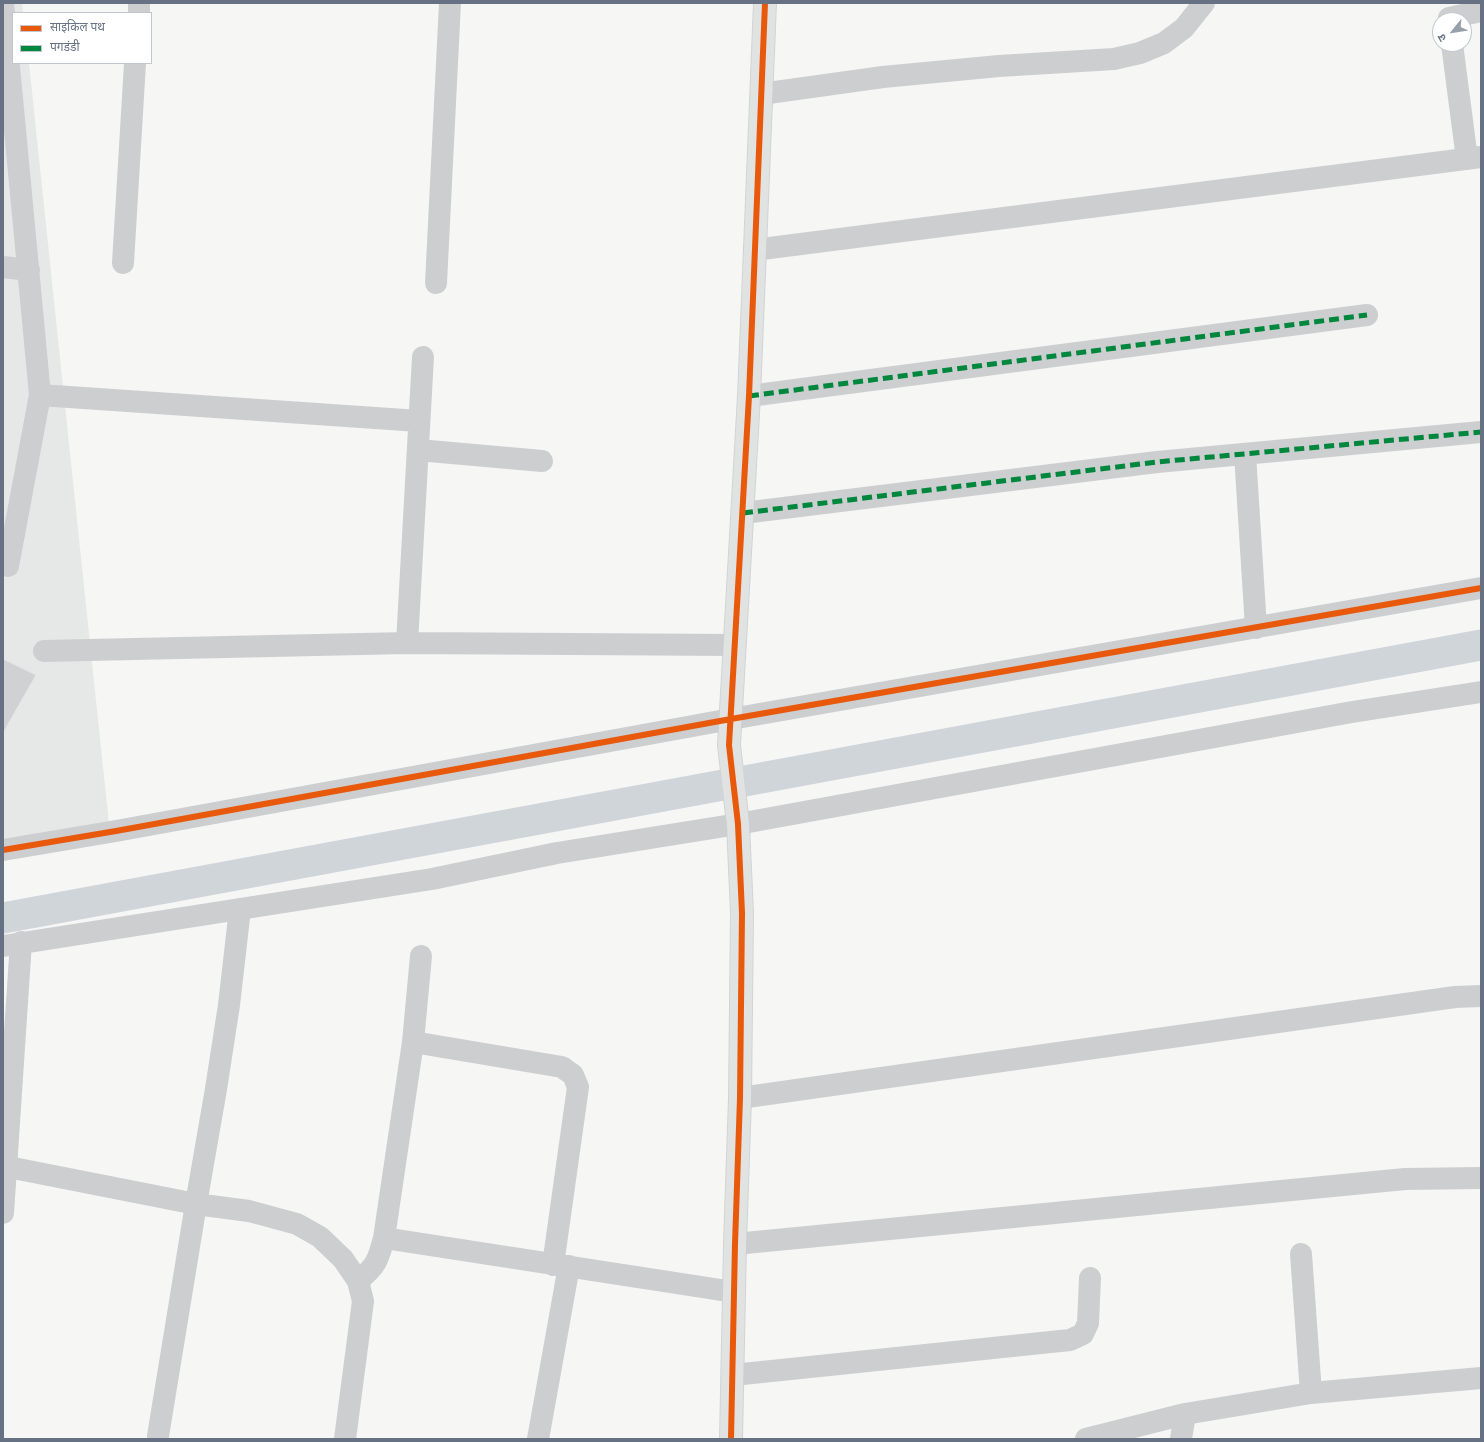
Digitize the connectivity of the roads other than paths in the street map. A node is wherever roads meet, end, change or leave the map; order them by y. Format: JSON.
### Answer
{"nodes":[{"id":1,"x":4,"y":3,"type":"edge"},
{"id":2,"x":450,"y":3,"type":"edge"},
{"id":3,"x":765,"y":3,"type":"edge"},
{"id":4,"x":1204,"y":3,"type":"edge"},
{"id":5,"x":1481,"y":11,"type":"edge"},
{"id":6,"x":1470,"y":12,"type":"edge"},
{"id":7,"x":1454,"y":52,"type":"edge"},
{"id":8,"x":135,"y":64,"type":"edge"},
{"id":9,"x":761,"y":94,"type":"junction"},
{"id":10,"x":1474,"y":158,"type":"edge"},
{"id":11,"x":754,"y":250,"type":"junction"},
{"id":12,"x":123,"y":263,"type":"dead end"},
{"id":13,"x":3,"y":267,"type":"edge"},
{"id":14,"x":28,"y":270,"type":"junction"},
{"id":15,"x":436,"y":283,"type":"dead end"},
{"id":16,"x":1367,"y":315,"type":"dead end"},
{"id":17,"x":423,"y":356,"type":"dead end"},
{"id":18,"x":40,"y":395,"type":"junction"},
{"id":19,"x":749,"y":396,"type":"junction"},
{"id":20,"x":420,"y":421,"type":"junction"},
{"id":21,"x":1481,"y":432,"type":"edge"},
{"id":22,"x":418,"y":450,"type":"junction"},
{"id":23,"x":1245,"y":454,"type":"junction"},
{"id":24,"x":542,"y":461,"type":"dead end"},
{"id":25,"x":743,"y":513,"type":"junction"},
{"id":26,"x":8,"y":566,"type":"dead end"},
{"id":27,"x":1481,"y":588,"type":"edge"},
{"id":28,"x":1256,"y":628,"type":"junction"},
{"id":29,"x":407,"y":643,"type":"junction"},
{"id":30,"x":735,"y":645,"type":"junction"},
{"id":31,"x":44,"y":651,"type":"dead end"},
{"id":32,"x":1481,"y":692,"type":"edge"},
{"id":33,"x":731,"y":719,"type":"junction"},
{"id":34,"x":736,"y":813,"type":"junction"},
{"id":35,"x":3,"y":850,"type":"edge"},
{"id":36,"x":240,"y":909,"type":"junction"},
{"id":37,"x":12,"y":944,"type":"edge"},
{"id":38,"x":421,"y":956,"type":"dead end"},
{"id":39,"x":1481,"y":996,"type":"edge"},
{"id":40,"x":413,"y":1042,"type":"junction"},
{"id":41,"x":740,"y":1098,"type":"junction"},
{"id":42,"x":5,"y":1166,"type":"edge"},
{"id":43,"x":1481,"y":1178,"type":"edge"},
{"id":44,"x":196,"y":1204,"type":"junction"},
{"id":45,"x":3,"y":1213,"type":"edge"},
{"id":46,"x":384,"y":1238,"type":"junction"},
{"id":47,"x":735,"y":1244,"type":"junction"},
{"id":48,"x":1302,"y":1254,"type":"dead end"},
{"id":49,"x":561,"y":1265,"type":"junction"},
{"id":50,"x":1090,"y":1278,"type":"dead end"},
{"id":51,"x":358,"y":1281,"type":"junction"},
{"id":52,"x":734,"y":1292,"type":"junction"},
{"id":53,"x":733,"y":1375,"type":"junction"},
{"id":54,"x":1481,"y":1378,"type":"edge"},
{"id":55,"x":1311,"y":1393,"type":"junction"},
{"id":56,"x":1185,"y":1414,"type":"junction"},
{"id":57,"x":158,"y":1436,"type":"dead end"},
{"id":58,"x":345,"y":1439,"type":"edge"},
{"id":59,"x":538,"y":1439,"type":"edge"},
{"id":60,"x":731,"y":1439,"type":"edge"},
{"id":61,"x":1086,"y":1439,"type":"edge"},
{"id":62,"x":1181,"y":1439,"type":"edge"}],
"edges":[{"from":1,"to":14,"type":"street"},
{"from":2,"to":15,"type":"street"},
{"from":3,"to":9,"type":"street"},
{"from":4,"to":9,"type":"street"},
{"from":5,"to":6,"type":"street"},
{"from":7,"to":10,"type":"street"},
{"from":8,"to":12,"type":"street"},
{"from":9,"to":11,"type":"street"},
{"from":10,"to":11,"type":"street"},
{"from":11,"to":19,"type":"street"},
{"from":13,"to":14,"type":"street"},
{"from":14,"to":18,"type":"street"},
{"from":16,"to":19,"type":"street"},
{"from":17,"to":20,"type":"street"},
{"from":18,"to":20,"type":"street"},
{"from":18,"to":26,"type":"street"},
{"from":19,"to":25,"type":"street"},
{"from":20,"to":22,"type":"street"},
{"from":21,"to":23,"type":"street"},
{"from":22,"to":24,"type":"street"},
{"from":22,"to":29,"type":"street"},
{"from":23,"to":25,"type":"street"},
{"from":23,"to":28,"type":"street"},
{"from":25,"to":30,"type":"street"},
{"from":27,"to":28,"type":"street"},
{"from":28,"to":33,"type":"street"},
{"from":29,"to":30,"type":"street"},
{"from":29,"to":31,"type":"street"},
{"from":30,"to":33,"type":"street"},
{"from":32,"to":34,"type":"street"},
{"from":33,"to":34,"type":"street"},
{"from":33,"to":35,"type":"street"},
{"from":34,"to":36,"type":"street"},
{"from":34,"to":41,"type":"street"},
{"from":36,"to":37,"type":"street"},
{"from":36,"to":44,"type":"street"},
{"from":37,"to":42,"type":"street"},
{"from":38,"to":40,"type":"street"},
{"from":39,"to":41,"type":"street"},
{"from":40,"to":46,"type":"street"},
{"from":40,"to":49,"type":"street"},
{"from":41,"to":47,"type":"street"},
{"from":42,"to":44,"type":"street"},
{"from":42,"to":45,"type":"street"},
{"from":43,"to":47,"type":"street"},
{"from":44,"to":51,"type":"street"},
{"from":44,"to":57,"type":"street"},
{"from":46,"to":49,"type":"street"},
{"from":46,"to":51,"type":"street"},
{"from":47,"to":52,"type":"street"},
{"from":48,"to":55,"type":"street"},
{"from":49,"to":52,"type":"street"},
{"from":49,"to":59,"type":"street"},
{"from":50,"to":53,"type":"street"},
{"from":51,"to":58,"type":"street"},
{"from":52,"to":53,"type":"street"},
{"from":53,"to":60,"type":"street"},
{"from":54,"to":55,"type":"street"},
{"from":55,"to":56,"type":"street"},
{"from":56,"to":61,"type":"street"},
{"from":56,"to":62,"type":"street"}]}
